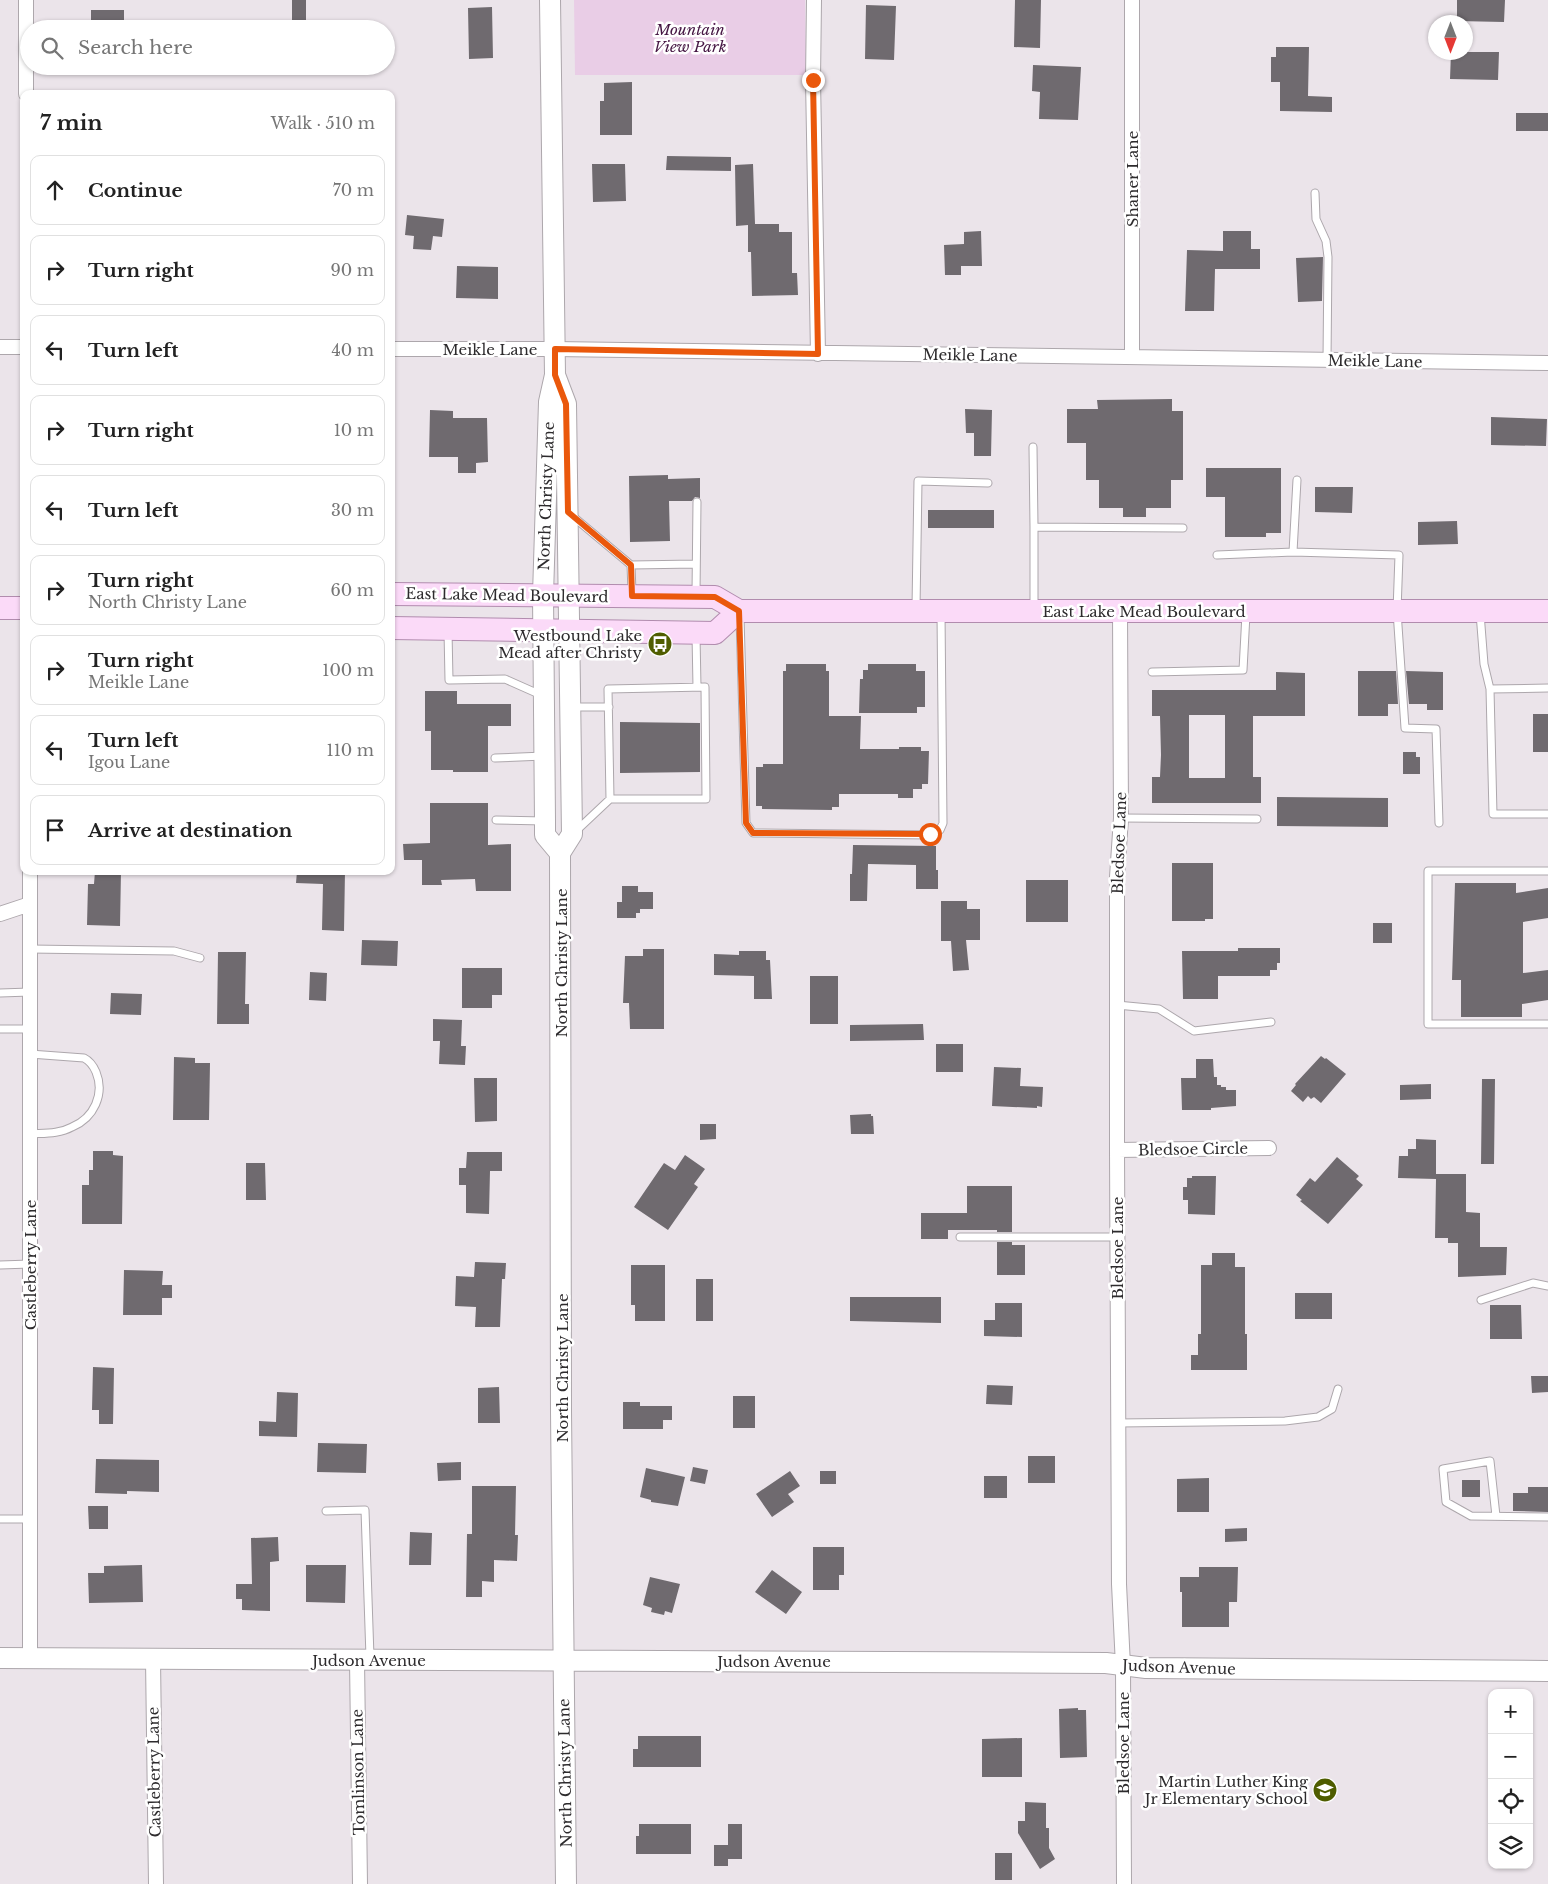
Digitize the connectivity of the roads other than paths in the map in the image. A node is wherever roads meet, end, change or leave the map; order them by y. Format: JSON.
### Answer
{"nodes":[{"id":1,"x":26,"y":0,"type":"edge"},
{"id":2,"x":550,"y":0,"type":"edge"},
{"id":3,"x":814,"y":0,"type":"edge"},
{"id":4,"x":1132,"y":0,"type":"edge"},
{"id":5,"x":26,"y":20,"type":"edge"},
{"id":6,"x":26,"y":75,"type":"edge"},
{"id":7,"x":26,"y":90,"type":"edge"},
{"id":8,"x":1315,"y":193,"type":"dead end"},
{"id":9,"x":0,"y":347,"type":"edge"},
{"id":10,"x":20,"y":347,"type":"edge"},
{"id":11,"x":395,"y":349,"type":"edge"},
{"id":12,"x":555,"y":349,"type":"junction"},
{"id":13,"x":818,"y":354,"type":"junction"},
{"id":14,"x":1132,"y":358,"type":"junction"},
{"id":15,"x":1328,"y":360,"type":"junction"},
{"id":16,"x":1548,"y":363,"type":"edge"},
{"id":17,"x":555,"y":375,"type":"junction"},
{"id":18,"x":1033,"y":447,"type":"dead end"},
{"id":19,"x":1297,"y":480,"type":"dead end"},
{"id":20,"x":988,"y":482,"type":"dead end"},
{"id":21,"x":697,"y":502,"type":"dead end"},
{"id":22,"x":568,"y":512,"type":"junction"},
{"id":23,"x":1034,"y":527,"type":"junction"},
{"id":24,"x":1183,"y":528,"type":"dead end"},
{"id":25,"x":1293,"y":552,"type":"junction"},
{"id":26,"x":1217,"y":555,"type":"dead end"},
{"id":27,"x":696,"y":564,"type":"junction"},
{"id":28,"x":631,"y":565,"type":"junction"},
{"id":29,"x":395,"y":594,"type":"edge"},
{"id":30,"x":543,"y":595,"type":"junction"},
{"id":31,"x":570,"y":596,"type":"junction"},
{"id":32,"x":632,"y":596,"type":"junction"},
{"id":33,"x":696,"y":597,"type":"junction"},
{"id":34,"x":0,"y":608,"type":"edge"},
{"id":35,"x":20,"y":608,"type":"edge"},
{"id":36,"x":739,"y":611,"type":"junction"},
{"id":37,"x":916,"y":611,"type":"junction"},
{"id":38,"x":941,"y":611,"type":"junction"},
{"id":39,"x":1034,"y":611,"type":"junction"},
{"id":40,"x":1120,"y":611,"type":"junction"},
{"id":41,"x":1246,"y":611,"type":"junction"},
{"id":42,"x":1397,"y":611,"type":"junction"},
{"id":43,"x":1480,"y":611,"type":"junction"},
{"id":44,"x":1548,"y":611,"type":"edge"},
{"id":45,"x":395,"y":628,"type":"edge"},
{"id":46,"x":448,"y":628,"type":"junction"},
{"id":47,"x":543,"y":630,"type":"junction"},
{"id":48,"x":571,"y":630,"type":"junction"},
{"id":49,"x":696,"y":632,"type":"junction"},
{"id":50,"x":1152,"y":672,"type":"dead end"},
{"id":51,"x":697,"y":687,"type":"junction"},
{"id":52,"x":1548,"y":688,"type":"edge"},
{"id":53,"x":1490,"y":689,"type":"junction"},
{"id":54,"x":544,"y":696,"type":"junction"},
{"id":55,"x":571,"y":707,"type":"junction"},
{"id":56,"x":609,"y":707,"type":"junction"},
{"id":57,"x":544,"y":756,"type":"junction"},
{"id":58,"x":495,"y":758,"type":"dead end"},
{"id":59,"x":610,"y":799,"type":"junction"},
{"id":60,"x":1548,"y":814,"type":"edge"},
{"id":61,"x":1121,"y":818,"type":"junction"},
{"id":62,"x":1257,"y":819,"type":"dead end"},
{"id":63,"x":496,"y":820,"type":"dead end"},
{"id":64,"x":545,"y":821,"type":"junction"},
{"id":65,"x":1439,"y":823,"type":"dead end"},
{"id":66,"x":572,"y":834,"type":"junction"},
{"id":67,"x":560,"y":853,"type":"junction"},
{"id":68,"x":1548,"y":871,"type":"edge"},
{"id":69,"x":30,"y":875,"type":"edge"},
{"id":70,"x":30,"y":904,"type":"junction"},
{"id":71,"x":0,"y":914,"type":"edge"},
{"id":72,"x":30,"y":949,"type":"junction"},
{"id":73,"x":200,"y":958,"type":"dead end"},
{"id":74,"x":30,"y":992,"type":"junction"},
{"id":75,"x":0,"y":994,"type":"edge"},
{"id":76,"x":1117,"y":1005,"type":"junction"},
{"id":77,"x":1271,"y":1022,"type":"dead end"},
{"id":78,"x":1548,"y":1024,"type":"edge"},
{"id":79,"x":0,"y":1029,"type":"edge"},
{"id":80,"x":30,"y":1030,"type":"junction"},
{"id":81,"x":30,"y":1054,"type":"junction"},
{"id":82,"x":30,"y":1134,"type":"junction"},
{"id":83,"x":1269,"y":1148,"type":"dead end"},
{"id":84,"x":1117,"y":1150,"type":"junction"},
{"id":85,"x":960,"y":1237,"type":"dead end"},
{"id":86,"x":1117,"y":1238,"type":"junction"},
{"id":87,"x":30,"y":1264,"type":"junction"},
{"id":88,"x":0,"y":1265,"type":"edge"},
{"id":89,"x":1548,"y":1286,"type":"edge"},
{"id":90,"x":1481,"y":1300,"type":"dead end"},
{"id":91,"x":1338,"y":1389,"type":"dead end"},
{"id":92,"x":1118,"y":1423,"type":"junction"},
{"id":93,"x":326,"y":1511,"type":"dead end"},
{"id":94,"x":1496,"y":1516,"type":"junction"},
{"id":95,"x":1548,"y":1517,"type":"edge"},
{"id":96,"x":0,"y":1519,"type":"edge"},
{"id":97,"x":30,"y":1519,"type":"junction"},
{"id":98,"x":0,"y":1658,"type":"edge"},
{"id":99,"x":30,"y":1658,"type":"junction"},
{"id":100,"x":153,"y":1659,"type":"junction"},
{"id":101,"x":363,"y":1660,"type":"junction"},
{"id":102,"x":564,"y":1660,"type":"junction"},
{"id":103,"x":1123,"y":1666,"type":"junction"},
{"id":104,"x":1548,"y":1671,"type":"edge"},
{"id":105,"x":156,"y":1884,"type":"edge"},
{"id":106,"x":360,"y":1884,"type":"edge"},
{"id":107,"x":566,"y":1884,"type":"edge"},
{"id":108,"x":1124,"y":1884,"type":"edge"}],
"edges":[{"from":1,"to":5,"type":"street"},
{"from":2,"to":12,"type":"street","name":"North Christy Lane"},
{"from":3,"to":13,"type":"street"},
{"from":4,"to":14,"type":"street","name":"Shaner Lane"},
{"from":6,"to":7,"type":"street"},
{"from":8,"to":15,"type":"lane"},
{"from":9,"to":10,"type":"street"},
{"from":11,"to":12,"type":"street","name":"Meikle Lane"},
{"from":12,"to":13,"type":"street","name":"Meikle Lane"},
{"from":12,"to":17,"type":"street","name":"North Christy Lane"},
{"from":13,"to":14,"type":"street","name":"Meikle Lane"},
{"from":14,"to":15,"type":"street","name":"Meikle Lane"},
{"from":15,"to":16,"type":"street","name":"Meikle Lane"},
{"from":17,"to":22,"type":"street","name":"North Christy Lane"},
{"from":17,"to":30,"type":"street","name":"North Christy Lane"},
{"from":18,"to":23,"type":"lane"},
{"from":19,"to":25,"type":"lane"},
{"from":20,"to":37,"type":"lane"},
{"from":21,"to":27,"type":"lane"},
{"from":22,"to":28,"type":"lane"},
{"from":22,"to":31,"type":"street","name":"North Christy Lane"},
{"from":23,"to":24,"type":"lane"},
{"from":23,"to":39,"type":"lane"},
{"from":25,"to":26,"type":"lane"},
{"from":25,"to":42,"type":"lane"},
{"from":27,"to":28,"type":"lane"},
{"from":27,"to":33,"type":"lane"},
{"from":28,"to":32,"type":"lane"},
{"from":29,"to":30,"type":"main road","name":"East Lake Mead Boulevard"},
{"from":30,"to":31,"type":"main road","name":"East Lake Mead Boulevard"},
{"from":30,"to":47,"type":"street","name":"North Christy Lane"},
{"from":31,"to":32,"type":"main road","name":"East Lake Mead Boulevard"},
{"from":31,"to":48,"type":"street","name":"North Christy Lane"},
{"from":32,"to":33,"type":"main road","name":"East Lake Mead Boulevard"},
{"from":33,"to":36,"type":"main road","name":"East Lake Mead Boulevard"},
{"from":34,"to":35,"type":"main road"},
{"from":36,"to":37,"type":"main road","name":"East Lake Mead Boulevard"},
{"from":36,"to":38,"type":"lane"},
{"from":36,"to":49,"type":"main road"},
{"from":37,"to":38,"type":"main road","name":"East Lake Mead Boulevard"},
{"from":38,"to":39,"type":"main road","name":"East Lake Mead Boulevard"},
{"from":39,"to":40,"type":"main road","name":"East Lake Mead Boulevard"},
{"from":40,"to":41,"type":"main road","name":"East Lake Mead Boulevard"},
{"from":40,"to":61,"type":"street","name":"Bledsoe Lane"},
{"from":41,"to":42,"type":"main road","name":"East Lake Mead Boulevard"},
{"from":41,"to":50,"type":"lane"},
{"from":42,"to":43,"type":"main road","name":"East Lake Mead Boulevard"},
{"from":42,"to":65,"type":"lane"},
{"from":43,"to":44,"type":"main road","name":"East Lake Mead Boulevard"},
{"from":43,"to":53,"type":"lane"},
{"from":45,"to":46,"type":"main road"},
{"from":46,"to":47,"type":"main road"},
{"from":46,"to":54,"type":"lane"},
{"from":47,"to":48,"type":"main road"},
{"from":47,"to":54,"type":"street","name":"North Christy Lane"},
{"from":48,"to":49,"type":"main road"},
{"from":48,"to":55,"type":"street","name":"North Christy Lane"},
{"from":49,"to":51,"type":"lane"},
{"from":51,"to":56,"type":"lane"},
{"from":51,"to":59,"type":"lane"},
{"from":52,"to":53,"type":"lane"},
{"from":53,"to":60,"type":"lane"},
{"from":54,"to":57,"type":"street","name":"North Christy Lane"},
{"from":55,"to":56,"type":"lane"},
{"from":55,"to":66,"type":"street","name":"North Christy Lane"},
{"from":56,"to":59,"type":"lane"},
{"from":57,"to":58,"type":"lane"},
{"from":57,"to":64,"type":"street","name":"North Christy Lane"},
{"from":59,"to":66,"type":"lane"},
{"from":61,"to":62,"type":"lane"},
{"from":61,"to":76,"type":"street","name":"Bledsoe Lane"},
{"from":63,"to":64,"type":"lane"},
{"from":64,"to":67,"type":"street","name":"North Christy Lane"},
{"from":66,"to":67,"type":"street"},
{"from":67,"to":102,"type":"street","name":"North Christy Lane"},
{"from":68,"to":78,"type":"lane"},
{"from":69,"to":70,"type":"street","name":"Castleberry Lane"},
{"from":70,"to":71,"type":"street"},
{"from":70,"to":72,"type":"street","name":"Castleberry Lane"},
{"from":72,"to":73,"type":"lane"},
{"from":72,"to":74,"type":"street","name":"Castleberry Lane"},
{"from":74,"to":75,"type":"lane"},
{"from":74,"to":80,"type":"street","name":"Castleberry Lane"},
{"from":76,"to":77,"type":"lane"},
{"from":76,"to":84,"type":"street","name":"Bledsoe Lane"},
{"from":79,"to":80,"type":"lane"},
{"from":80,"to":81,"type":"street","name":"Castleberry Lane"},
{"from":81,"to":82,"type":"street","name":"Castleberry Lane"},
{"from":81,"to":82,"type":"lane"},
{"from":82,"to":87,"type":"street","name":"Castleberry Lane"},
{"from":83,"to":84,"type":"street","name":"Bledsoe Circle"},
{"from":84,"to":86,"type":"street","name":"Bledsoe Lane"},
{"from":85,"to":86,"type":"lane"},
{"from":86,"to":92,"type":"street","name":"Bledsoe Lane"},
{"from":87,"to":88,"type":"lane"},
{"from":87,"to":97,"type":"street","name":"Castleberry Lane"},
{"from":89,"to":90,"type":"lane"},
{"from":91,"to":92,"type":"lane"},
{"from":92,"to":103,"type":"street","name":"Bledsoe Lane"},
{"from":93,"to":101,"type":"lane"},
{"from":94,"to":94,"type":"lane"},
{"from":94,"to":95,"type":"lane"},
{"from":96,"to":97,"type":"lane"},
{"from":97,"to":99,"type":"street","name":"Castleberry Lane"},
{"from":98,"to":99,"type":"street","name":"Judson Avenue"},
{"from":99,"to":100,"type":"street","name":"Judson Avenue"},
{"from":100,"to":101,"type":"street","name":"Judson Avenue"},
{"from":100,"to":105,"type":"street","name":"Castleberry Lane"},
{"from":101,"to":102,"type":"street","name":"Judson Avenue"},
{"from":101,"to":106,"type":"street","name":"Tomlinson Lane"},
{"from":102,"to":103,"type":"street","name":"Judson Avenue"},
{"from":102,"to":107,"type":"street","name":"North Christy Lane"},
{"from":103,"to":104,"type":"street","name":"Judson Avenue"},
{"from":103,"to":108,"type":"street","name":"Bledsoe Lane"}]}
